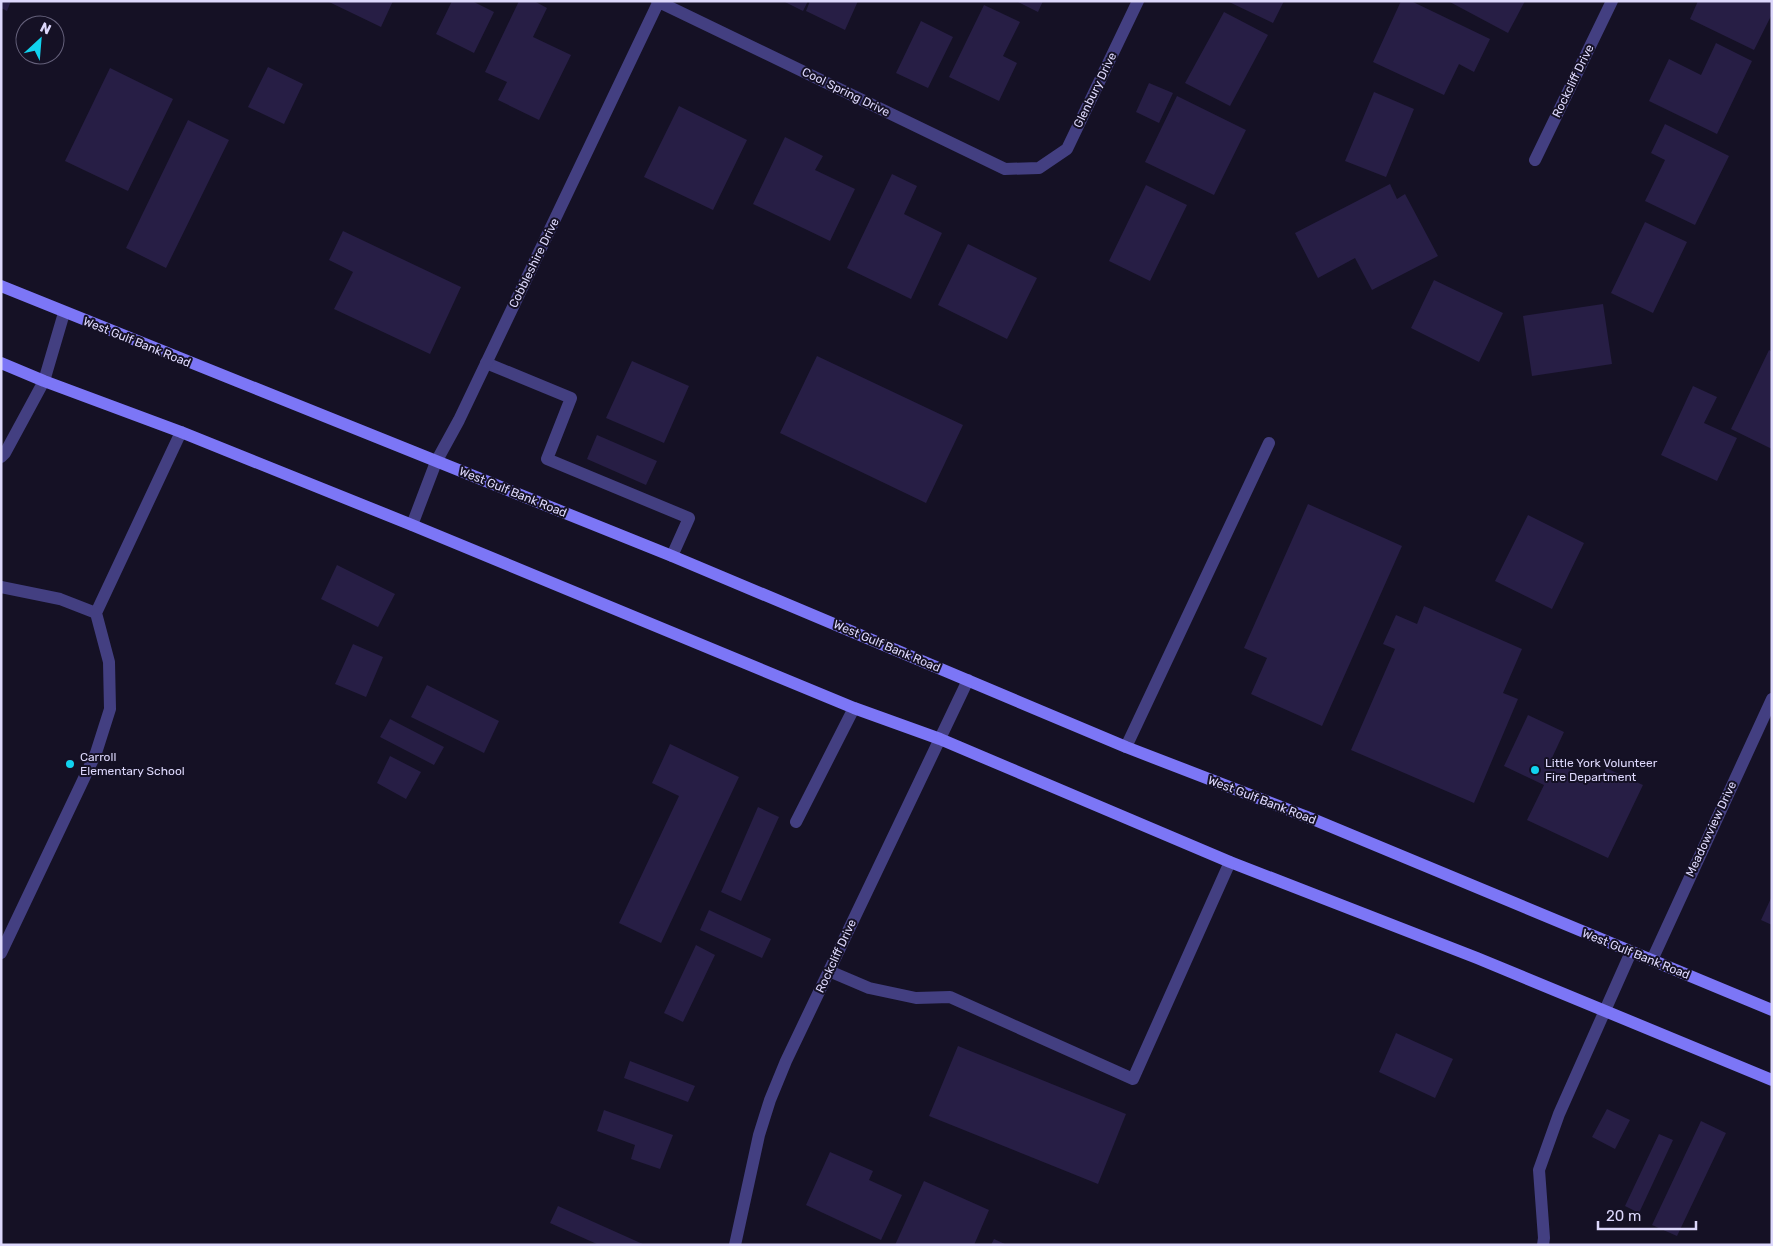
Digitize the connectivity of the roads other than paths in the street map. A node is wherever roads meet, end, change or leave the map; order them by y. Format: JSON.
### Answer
{"nodes":[{"id":1,"x":658,"y":1,"type":"edge"},
{"id":2,"x":1138,"y":1,"type":"edge"},
{"id":3,"x":1612,"y":1,"type":"edge"},
{"id":4,"x":1535,"y":160,"type":"dead end"},
{"id":5,"x":1039,"y":168,"type":"joint"},
{"id":6,"x":1,"y":286,"type":"edge"},
{"id":7,"x":64,"y":313,"type":"junction"},
{"id":8,"x":1,"y":363,"type":"edge"},
{"id":9,"x":486,"y":363,"type":"junction"},
{"id":10,"x":44,"y":381,"type":"junction"},
{"id":11,"x":182,"y":432,"type":"junction"},
{"id":12,"x":1269,"y":443,"type":"dead end"},
{"id":13,"x":1,"y":457,"type":"edge"},
{"id":14,"x":436,"y":462,"type":"junction"},
{"id":15,"x":412,"y":525,"type":"junction"},
{"id":16,"x":672,"y":556,"type":"junction"},
{"id":17,"x":1,"y":587,"type":"edge"},
{"id":18,"x":96,"y":613,"type":"junction"},
{"id":19,"x":968,"y":680,"type":"junction"},
{"id":20,"x":1772,"y":699,"type":"edge"},
{"id":21,"x":854,"y":708,"type":"junction"},
{"id":22,"x":940,"y":739,"type":"junction"},
{"id":23,"x":1126,"y":747,"type":"junction"},
{"id":24,"x":796,"y":822,"type":"dead end"},
{"id":25,"x":1230,"y":862,"type":"junction"},
{"id":26,"x":1631,"y":952,"type":"junction"},
{"id":27,"x":1,"y":953,"type":"edge"},
{"id":28,"x":1652,"y":960,"type":"junction"},
{"id":29,"x":829,"y":971,"type":"junction"},
{"id":30,"x":1772,"y":1010,"type":"edge"},
{"id":31,"x":1604,"y":1011,"type":"junction"},
{"id":32,"x":1772,"y":1080,"type":"edge"},
{"id":33,"x":735,"y":1245,"type":"edge"},
{"id":34,"x":1543,"y":1245,"type":"edge"}],
"edges":[{"from":1,"to":5,"type":"street","name":"Cool Spring Drive"},
{"from":1,"to":9,"type":"street","name":"Cobbleshire Drive"},
{"from":2,"to":5,"type":"street","name":"Glenbury Drive"},
{"from":3,"to":4,"type":"street","name":"Rockcliff Drive"},
{"from":6,"to":7,"type":"main road","name":"West Gulf Bank Road"},
{"from":7,"to":10,"type":"street"},
{"from":7,"to":14,"type":"main road","name":"West Gulf Bank Road"},
{"from":8,"to":10,"type":"main road"},
{"from":9,"to":14,"type":"street","name":"Cobbleshire Drive"},
{"from":9,"to":16,"type":"street"},
{"from":10,"to":11,"type":"main road"},
{"from":10,"to":13,"type":"street"},
{"from":11,"to":15,"type":"main road"},
{"from":11,"to":18,"type":"street"},
{"from":12,"to":23,"type":"street"},
{"from":14,"to":15,"type":"street","name":"Cobbleshire Drive"},
{"from":14,"to":16,"type":"main road","name":"West Gulf Bank Road"},
{"from":15,"to":21,"type":"main road"},
{"from":16,"to":19,"type":"main road","name":"West Gulf Bank Road"},
{"from":17,"to":18,"type":"street"},
{"from":18,"to":27,"type":"street"},
{"from":19,"to":22,"type":"street","name":"Rockcliff Drive"},
{"from":19,"to":23,"type":"main road","name":"West Gulf Bank Road"},
{"from":20,"to":28,"type":"street","name":"Meadowview Drive"},
{"from":21,"to":22,"type":"main road"},
{"from":21,"to":24,"type":"street"},
{"from":22,"to":25,"type":"main road"},
{"from":22,"to":29,"type":"street","name":"Rockcliff Drive"},
{"from":23,"to":26,"type":"main road","name":"West Gulf Bank Road"},
{"from":25,"to":29,"type":"street"},
{"from":25,"to":31,"type":"main road"},
{"from":26,"to":28,"type":"main road","name":"West Gulf Bank Road"},
{"from":26,"to":31,"type":"street"},
{"from":28,"to":30,"type":"main road","name":"West Gulf Bank Road"},
{"from":29,"to":33,"type":"street","name":"Rockcliff Drive"},
{"from":31,"to":32,"type":"main road"},
{"from":31,"to":34,"type":"street"}]}
